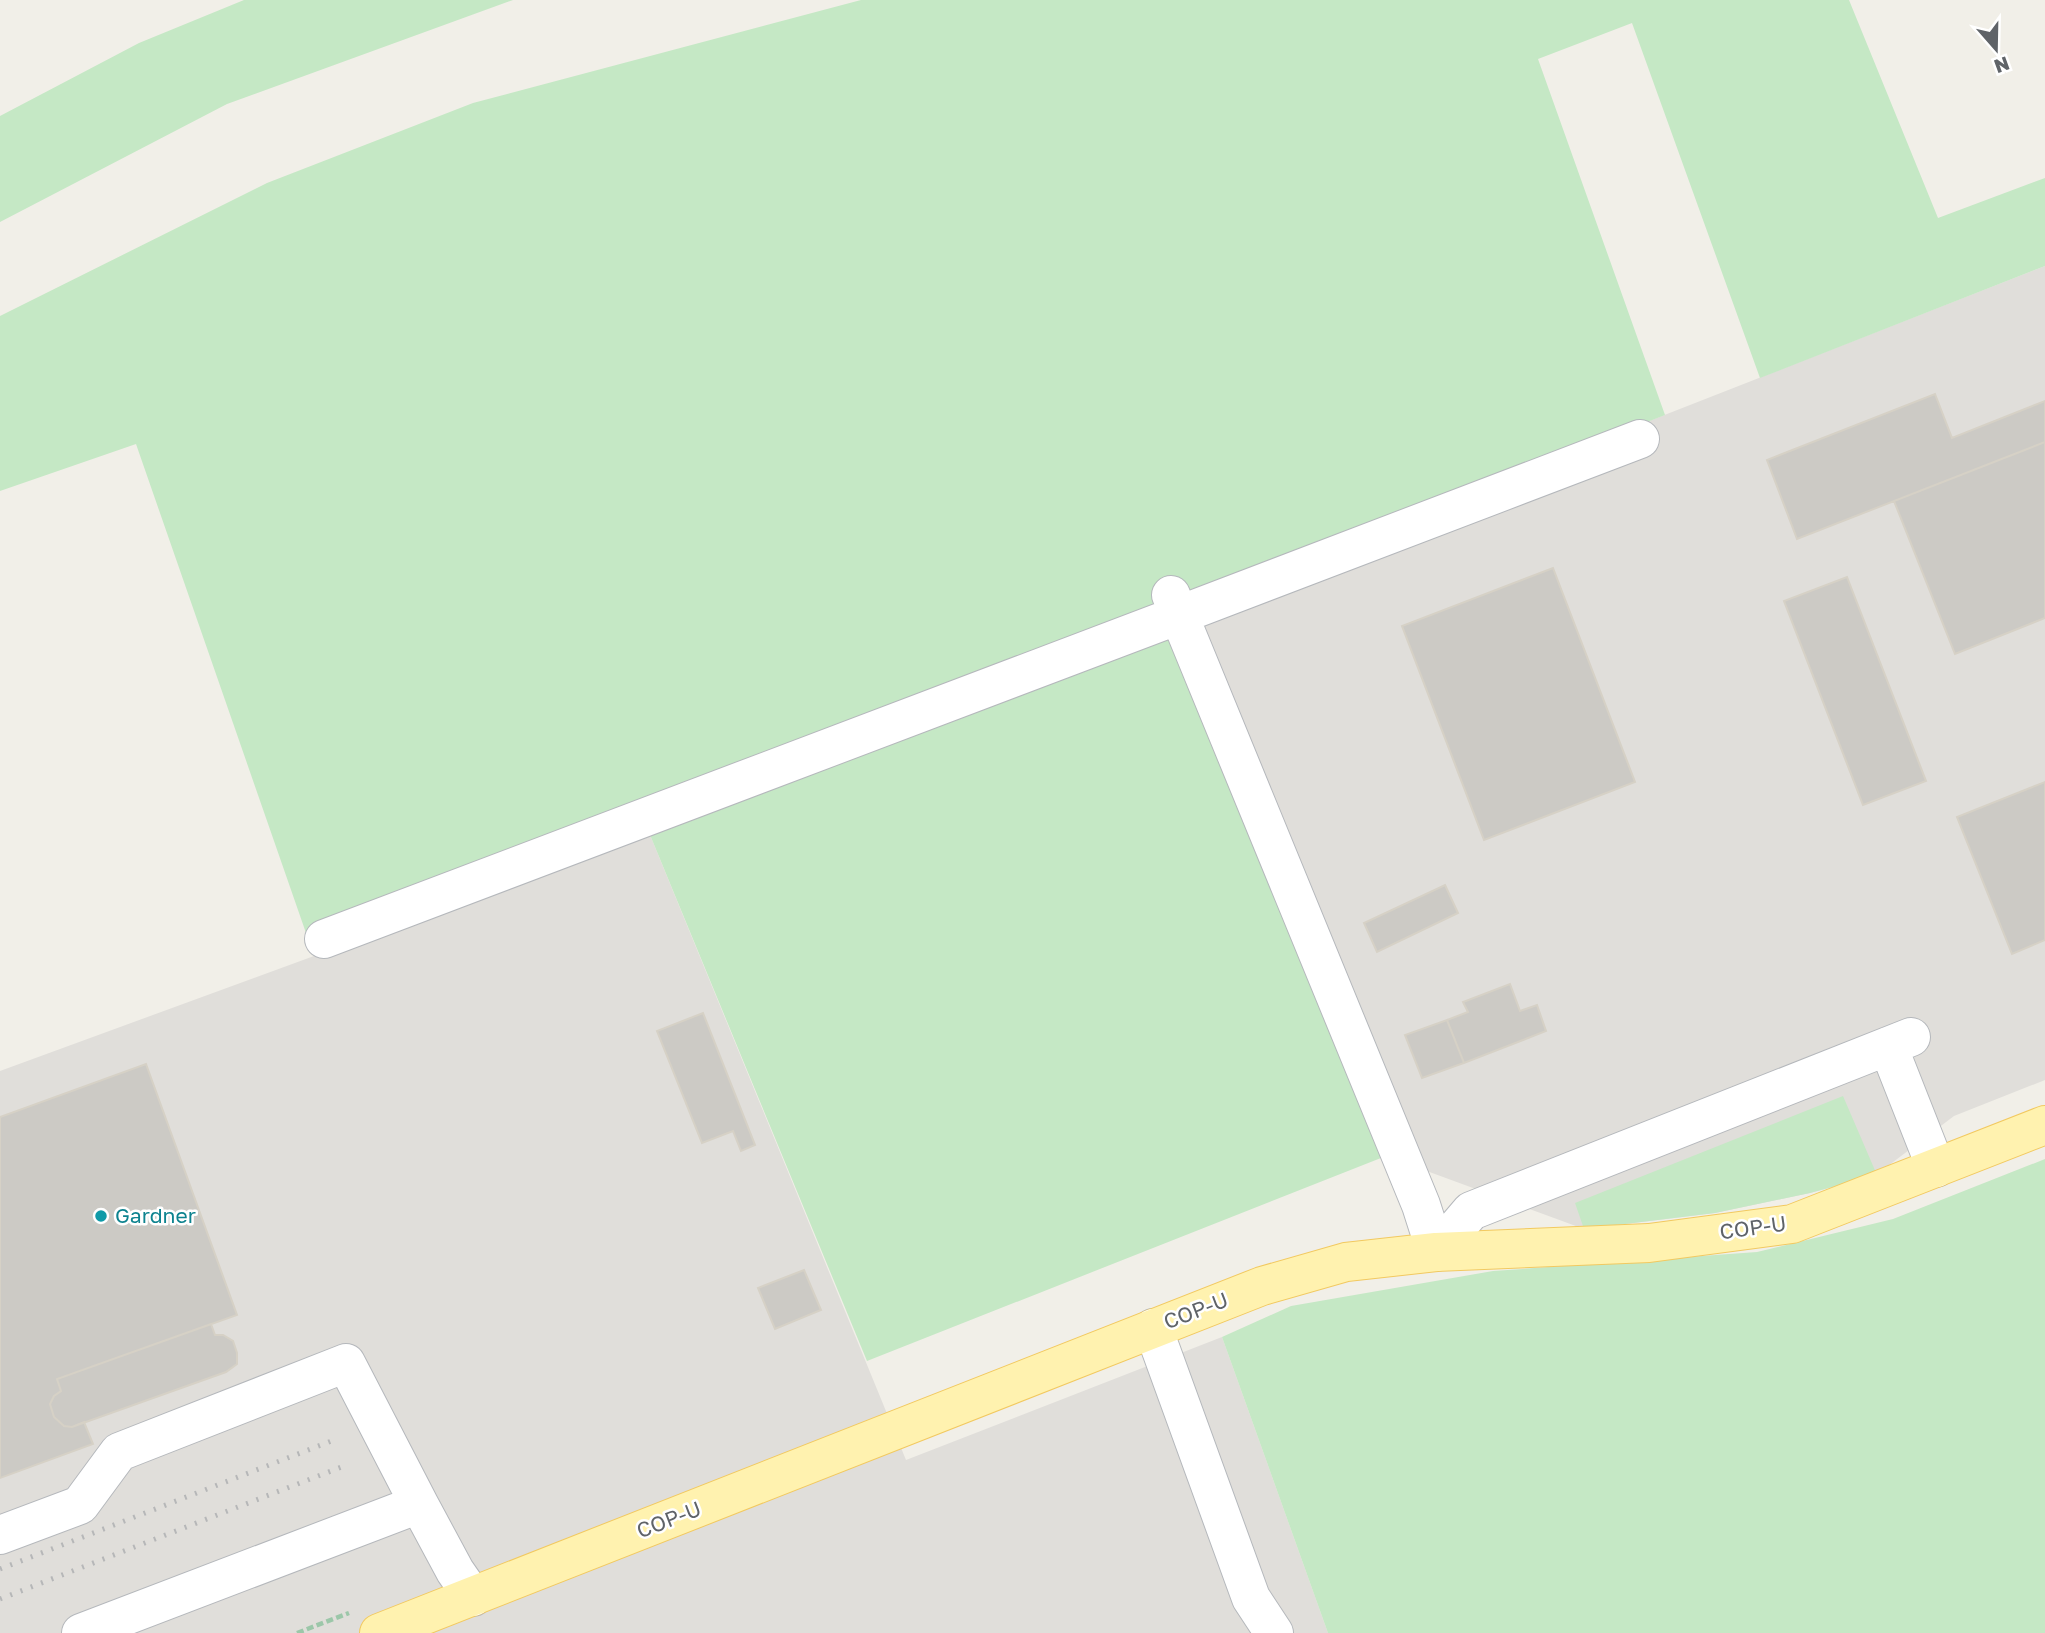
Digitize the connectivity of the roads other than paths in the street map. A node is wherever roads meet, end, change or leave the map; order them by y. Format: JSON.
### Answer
{"nodes":[{"id":1,"x":1640,"y":439,"type":"dead end"},
{"id":2,"x":1175,"y":605,"type":"junction"},
{"id":3,"x":324,"y":939,"type":"dead end"},
{"id":4,"x":2045,"y":1125,"type":"edge"},
{"id":5,"x":1936,"y":1168,"type":"junction"},
{"id":6,"x":1436,"y":1252,"type":"junction"},
{"id":7,"x":1153,"y":1328,"type":"junction"},
{"id":8,"x":419,"y":1504,"type":"junction"},
{"id":9,"x":0,"y":1535,"type":"edge"},
{"id":10,"x":473,"y":1597,"type":"junction"},
{"id":11,"x":81,"y":1633,"type":"edge"},
{"id":12,"x":379,"y":1633,"type":"edge"},
{"id":13,"x":1274,"y":1633,"type":"edge"}],
"edges":[{"from":1,"to":2,"type":"lane"},
{"from":2,"to":3,"type":"lane"},
{"from":2,"to":6,"type":"lane"},
{"from":4,"to":5,"type":"main road","name":"COP-U"},
{"from":5,"to":6,"type":"main road","name":"COP-U"},
{"from":5,"to":6,"type":"lane"},
{"from":6,"to":7,"type":"main road","name":"COP-U"},
{"from":7,"to":10,"type":"main road","name":"COP-U"},
{"from":7,"to":13,"type":"lane"},
{"from":8,"to":9,"type":"lane"},
{"from":8,"to":10,"type":"lane"},
{"from":8,"to":11,"type":"lane"},
{"from":10,"to":12,"type":"main road","name":"COP-U"}]}
